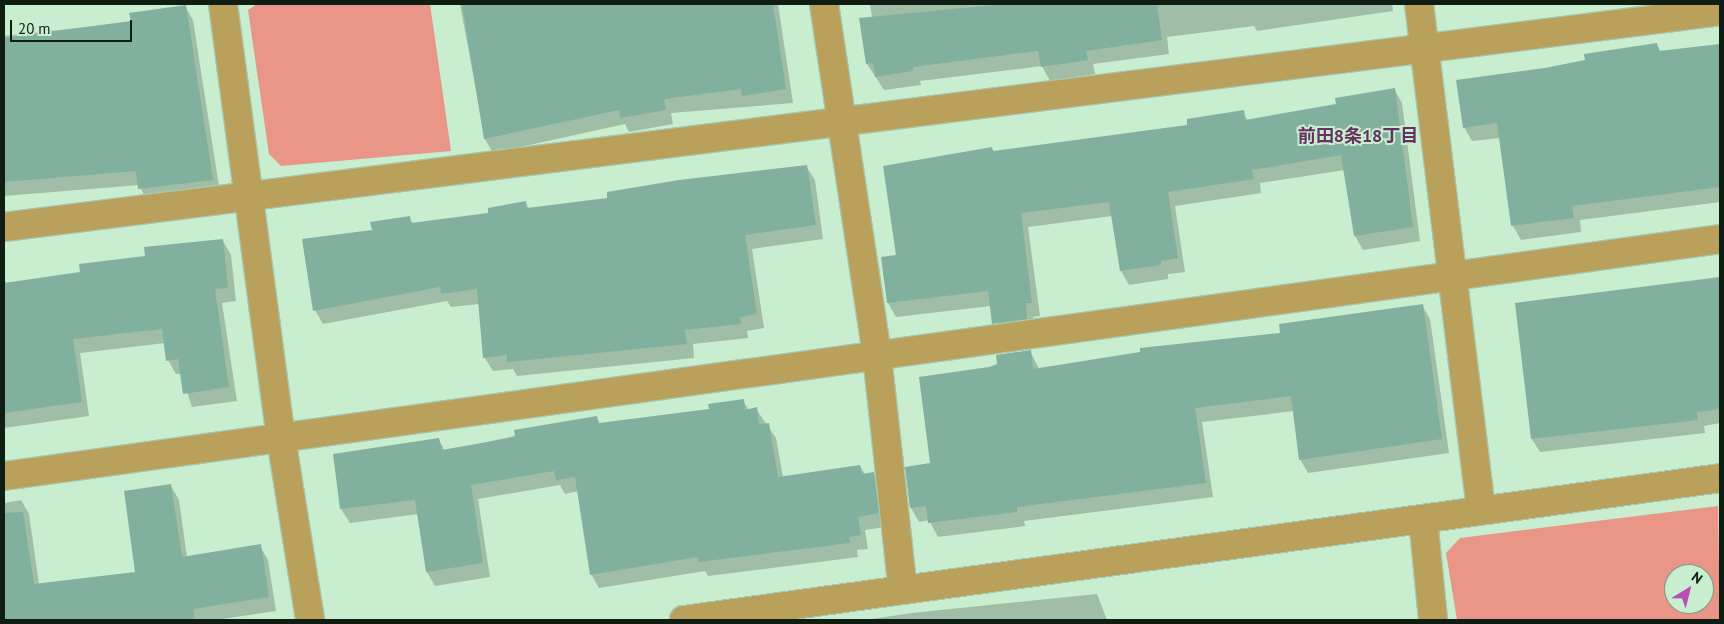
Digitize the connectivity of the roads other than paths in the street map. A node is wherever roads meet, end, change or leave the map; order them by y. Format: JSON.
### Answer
{"nodes":[{"id":1,"x":223,"y":4,"type":"edge"},
{"id":2,"x":824,"y":4,"type":"edge"},
{"id":3,"x":1419,"y":4,"type":"edge"},
{"id":4,"x":1720,"y":11,"type":"edge"},
{"id":5,"x":1424,"y":48,"type":"junction"},
{"id":6,"x":840,"y":122,"type":"junction"},
{"id":7,"x":250,"y":196,"type":"junction"},
{"id":8,"x":4,"y":227,"type":"edge"},
{"id":9,"x":1720,"y":240,"type":"edge"},
{"id":10,"x":1454,"y":277,"type":"junction"},
{"id":11,"x":877,"y":356,"type":"junction"},
{"id":12,"x":281,"y":438,"type":"junction"},
{"id":13,"x":4,"y":476,"type":"edge"},
{"id":14,"x":1720,"y":478,"type":"edge"},
{"id":15,"x":1481,"y":510,"type":"junction"},
{"id":16,"x":1424,"y":519,"type":"junction"},
{"id":17,"x":903,"y":590,"type":"junction"},
{"id":18,"x":310,"y":620,"type":"edge"},
{"id":19,"x":684,"y":620,"type":"edge"},
{"id":20,"x":1434,"y":620,"type":"edge"}],
"edges":[{"from":1,"to":7,"type":"street"},
{"from":2,"to":6,"type":"street"},
{"from":3,"to":5,"type":"street"},
{"from":4,"to":5,"type":"street"},
{"from":5,"to":6,"type":"street"},
{"from":5,"to":10,"type":"street"},
{"from":6,"to":7,"type":"street"},
{"from":6,"to":11,"type":"street"},
{"from":7,"to":8,"type":"street"},
{"from":7,"to":12,"type":"street"},
{"from":9,"to":10,"type":"street"},
{"from":10,"to":11,"type":"street"},
{"from":10,"to":15,"type":"street"},
{"from":11,"to":12,"type":"street"},
{"from":11,"to":17,"type":"street"},
{"from":12,"to":13,"type":"street"},
{"from":12,"to":18,"type":"street"},
{"from":14,"to":15,"type":"street"},
{"from":15,"to":16,"type":"street"},
{"from":16,"to":17,"type":"street"},
{"from":16,"to":20,"type":"street"},
{"from":17,"to":19,"type":"street"}]}
